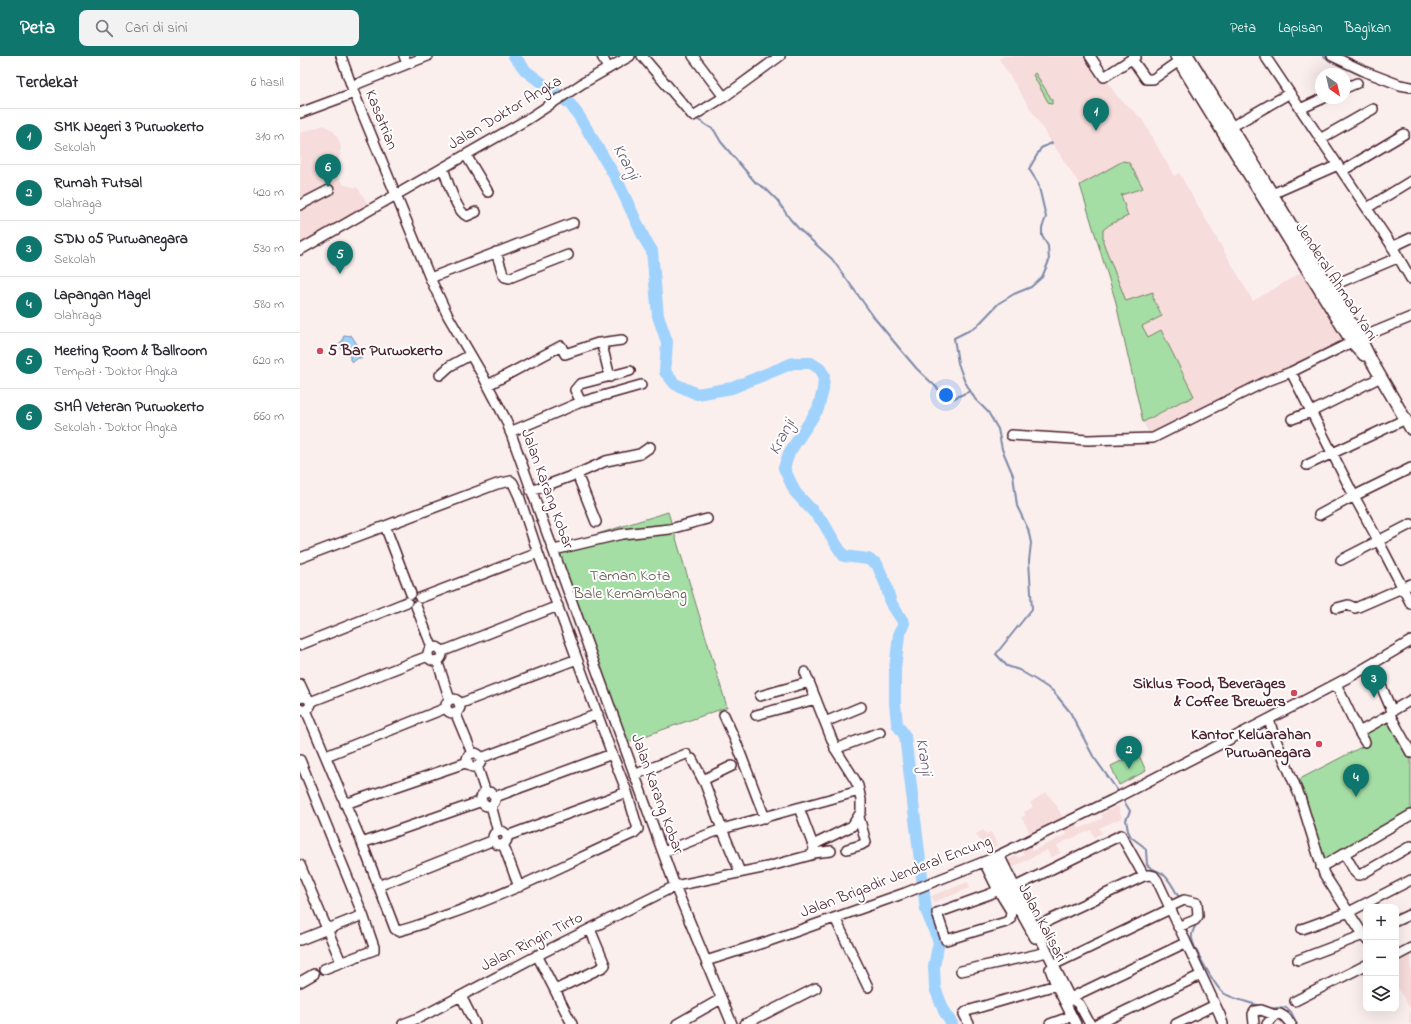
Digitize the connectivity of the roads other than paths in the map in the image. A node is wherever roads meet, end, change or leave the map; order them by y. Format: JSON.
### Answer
{"nodes":[{"id":1,"x":341,"y":56,"type":"edge"},
{"id":2,"x":428,"y":56,"type":"edge"},
{"id":3,"x":602,"y":56,"type":"edge"},
{"id":4,"x":630,"y":56,"type":"edge"},
{"id":5,"x":642,"y":56,"type":"edge"},
{"id":6,"x":693,"y":56,"type":"edge"},
{"id":7,"x":780,"y":56,"type":"edge"},
{"id":8,"x":1090,"y":56,"type":"edge"},
{"id":9,"x":1265,"y":56,"type":"edge"},
{"id":10,"x":1332,"y":56,"type":"edge"},
{"id":11,"x":1134,"y":57,"type":"edge"},
{"id":12,"x":1181,"y":58,"type":"edge"},
{"id":13,"x":405,"y":60,"type":"edge"},
{"id":14,"x":608,"y":69,"type":"junction"},
{"id":15,"x":1190,"y":70,"type":"junction"},
{"id":16,"x":1357,"y":83,"type":"dead end"},
{"id":17,"x":1351,"y":86,"type":"edge"},
{"id":18,"x":1411,"y":87,"type":"edge"},
{"id":19,"x":353,"y":89,"type":"junction"},
{"id":20,"x":1290,"y":93,"type":"junction"},
{"id":21,"x":724,"y":97,"type":"junction"},
{"id":22,"x":1315,"y":102,"type":"edge"},
{"id":23,"x":1300,"y":109,"type":"junction"},
{"id":24,"x":1373,"y":109,"type":"dead end"},
{"id":25,"x":300,"y":113,"type":"edge"},
{"id":26,"x":1231,"y":127,"type":"junction"},
{"id":27,"x":1404,"y":134,"type":"dead end"},
{"id":28,"x":1320,"y":138,"type":"junction"},
{"id":29,"x":466,"y":155,"type":"junction"},
{"id":30,"x":443,"y":168,"type":"junction"},
{"id":31,"x":1340,"y":168,"type":"junction"},
{"id":32,"x":1411,"y":181,"type":"edge"},
{"id":33,"x":329,"y":190,"type":"dead end"},
{"id":34,"x":488,"y":192,"type":"dead end"},
{"id":35,"x":1272,"y":194,"type":"junction"},
{"id":36,"x":395,"y":195,"type":"junction"},
{"id":37,"x":300,"y":205,"type":"edge"},
{"id":38,"x":1367,"y":208,"type":"junction"},
{"id":39,"x":476,"y":212,"type":"dead end"},
{"id":40,"x":573,"y":223,"type":"dead end"},
{"id":41,"x":1411,"y":238,"type":"edge"},
{"id":42,"x":1392,"y":247,"type":"junction"},
{"id":43,"x":300,"y":250,"type":"edge"},
{"id":44,"x":496,"y":252,"type":"junction"},
{"id":45,"x":568,"y":255,"type":"dead end"},
{"id":46,"x":1397,"y":258,"type":"junction"},
{"id":47,"x":430,"y":278,"type":"junction"},
{"id":48,"x":1411,"y":279,"type":"edge"},
{"id":49,"x":1329,"y":287,"type":"junction"},
{"id":50,"x":1411,"y":317,"type":"edge"},
{"id":51,"x":622,"y":340,"type":"dead end"},
{"id":52,"x":1356,"y":340,"type":"junction"},
{"id":53,"x":600,"y":344,"type":"junction"},
{"id":54,"x":470,"y":355,"type":"junction"},
{"id":55,"x":630,"y":371,"type":"dead end"},
{"id":56,"x":1291,"y":372,"type":"junction"},
{"id":57,"x":440,"y":375,"type":"dead end"},
{"id":58,"x":610,"y":377,"type":"junction"},
{"id":59,"x":1381,"y":377,"type":"junction"},
{"id":60,"x":488,"y":385,"type":"junction"},
{"id":61,"x":641,"y":385,"type":"dead end"},
{"id":62,"x":581,"y":402,"type":"junction"},
{"id":63,"x":1311,"y":412,"type":"junction"},
{"id":64,"x":1292,"y":419,"type":"dead end"},
{"id":65,"x":1408,"y":424,"type":"edge"},
{"id":66,"x":510,"y":432,"type":"junction"},
{"id":67,"x":1011,"y":435,"type":"dead end"},
{"id":68,"x":650,"y":447,"type":"dead end"},
{"id":69,"x":1332,"y":453,"type":"junction"},
{"id":70,"x":1306,"y":466,"type":"dead end"},
{"id":71,"x":1411,"y":468,"type":"edge"},
{"id":72,"x":577,"y":474,"type":"junction"},
{"id":73,"x":531,"y":491,"type":"junction"},
{"id":74,"x":1354,"y":496,"type":"junction"},
{"id":75,"x":1319,"y":515,"type":"dead end"},
{"id":76,"x":707,"y":519,"type":"dead end"},
{"id":77,"x":596,"y":522,"type":"dead end"},
{"id":78,"x":1411,"y":524,"type":"edge"},
{"id":79,"x":385,"y":526,"type":"junction"},
{"id":80,"x":1378,"y":540,"type":"junction"},
{"id":81,"x":554,"y":550,"type":"junction"},
{"id":82,"x":538,"y":553,"type":"junction"},
{"id":83,"x":300,"y":558,"type":"edge"},
{"id":84,"x":1341,"y":560,"type":"dead end"},
{"id":85,"x":1407,"y":586,"type":"edge"},
{"id":86,"x":409,"y":598,"type":"junction"},
{"id":87,"x":418,"y":602,"type":"junction"},
{"id":88,"x":1411,"y":604,"type":"edge"},
{"id":89,"x":558,"y":606,"type":"junction"},
{"id":90,"x":1337,"y":608,"type":"dead end"},
{"id":91,"x":1411,"y":641,"type":"edge"},
{"id":92,"x":300,"y":645,"type":"edge"},
{"id":93,"x":430,"y":651,"type":"junction"},
{"id":94,"x":439,"y":656,"type":"junction"},
{"id":95,"x":577,"y":659,"type":"junction"},
{"id":96,"x":1372,"y":664,"type":"junction"},
{"id":97,"x":805,"y":672,"type":"dead end"},
{"id":98,"x":809,"y":682,"type":"junction"},
{"id":99,"x":300,"y":684,"type":"edge"},
{"id":100,"x":1336,"y":684,"type":"junction"},
{"id":101,"x":760,"y":696,"type":"dead end"},
{"id":102,"x":816,"y":699,"type":"junction"},
{"id":103,"x":1411,"y":700,"type":"edge"},
{"id":104,"x":304,"y":703,"type":"edge"},
{"id":105,"x":448,"y":704,"type":"junction"},
{"id":106,"x":861,"y":707,"type":"dead end"},
{"id":107,"x":457,"y":708,"type":"junction"},
{"id":108,"x":1391,"y":713,"type":"junction"},
{"id":109,"x":598,"y":714,"type":"junction"},
{"id":110,"x":724,"y":715,"type":"dead end"},
{"id":111,"x":756,"y":715,"type":"dead end"},
{"id":112,"x":1269,"y":719,"type":"junction"},
{"id":113,"x":825,"y":722,"type":"junction"},
{"id":114,"x":880,"y":732,"type":"dead end"},
{"id":115,"x":1359,"y":732,"type":"junction"},
{"id":116,"x":1365,"y":742,"type":"dead end"},
{"id":117,"x":835,"y":749,"type":"junction"},
{"id":118,"x":1411,"y":753,"type":"edge"},
{"id":119,"x":612,"y":754,"type":"junction"},
{"id":120,"x":326,"y":756,"type":"junction"},
{"id":121,"x":470,"y":758,"type":"junction"},
{"id":122,"x":300,"y":760,"type":"edge"},
{"id":123,"x":479,"y":762,"type":"junction"},
{"id":124,"x":732,"y":766,"type":"dead end"},
{"id":125,"x":634,"y":774,"type":"junction"},
{"id":126,"x":703,"y":780,"type":"junction"},
{"id":127,"x":859,"y":791,"type":"junction"},
{"id":128,"x":627,"y":792,"type":"junction"},
{"id":129,"x":484,"y":797,"type":"junction"},
{"id":130,"x":493,"y":801,"type":"junction"},
{"id":131,"x":345,"y":804,"type":"junction"},
{"id":132,"x":799,"y":808,"type":"junction"},
{"id":133,"x":1411,"y":815,"type":"edge"},
{"id":134,"x":859,"y":817,"type":"junction"},
{"id":135,"x":765,"y":818,"type":"junction"},
{"id":136,"x":722,"y":829,"type":"junction"},
{"id":137,"x":496,"y":836,"type":"junction"},
{"id":138,"x":505,"y":840,"type":"junction"},
{"id":139,"x":362,"y":843,"type":"junction"},
{"id":140,"x":1411,"y":846,"type":"edge"},
{"id":141,"x":813,"y":849,"type":"junction"},
{"id":142,"x":847,"y":849,"type":"dead end"},
{"id":143,"x":831,"y":851,"type":"dead end"},
{"id":144,"x":663,"y":852,"type":"junction"},
{"id":145,"x":1344,"y":852,"type":"junction"},
{"id":146,"x":991,"y":858,"type":"junction"},
{"id":147,"x":300,"y":865,"type":"edge"},
{"id":148,"x":1321,"y":867,"type":"junction"},
{"id":149,"x":740,"y":872,"type":"junction"},
{"id":150,"x":1144,"y":876,"type":"junction"},
{"id":151,"x":303,"y":879,"type":"edge"},
{"id":152,"x":1411,"y":880,"type":"edge"},
{"id":153,"x":378,"y":886,"type":"junction"},
{"id":154,"x":674,"y":886,"type":"junction"},
{"id":155,"x":519,"y":887,"type":"junction"},
{"id":156,"x":1015,"y":887,"type":"junction"},
{"id":157,"x":998,"y":890,"type":"junction"},
{"id":158,"x":1170,"y":908,"type":"junction"},
{"id":159,"x":1349,"y":912,"type":"junction"},
{"id":160,"x":1411,"y":914,"type":"edge"},
{"id":161,"x":363,"y":915,"type":"junction"},
{"id":162,"x":835,"y":918,"type":"junction"},
{"id":163,"x":1399,"y":919,"type":"edge"},
{"id":164,"x":1035,"y":927,"type":"junction"},
{"id":165,"x":1178,"y":927,"type":"junction"},
{"id":166,"x":1302,"y":928,"type":"dead end"},
{"id":167,"x":327,"y":929,"type":"junction"},
{"id":168,"x":590,"y":929,"type":"junction"},
{"id":169,"x":1363,"y":933,"type":"edge"},
{"id":170,"x":1363,"y":937,"type":"edge"},
{"id":171,"x":300,"y":940,"type":"edge"},
{"id":172,"x":1185,"y":943,"type":"junction"},
{"id":173,"x":1411,"y":948,"type":"edge"},
{"id":174,"x":1043,"y":953,"type":"junction"},
{"id":175,"x":1399,"y":954,"type":"edge"},
{"id":176,"x":538,"y":955,"type":"junction"},
{"id":177,"x":1298,"y":960,"type":"dead end"},
{"id":178,"x":706,"y":961,"type":"junction"},
{"id":179,"x":341,"y":962,"type":"junction"},
{"id":180,"x":1053,"y":965,"type":"junction"},
{"id":181,"x":1363,"y":966,"type":"edge"},
{"id":182,"x":324,"y":969,"type":"dead end"},
{"id":183,"x":961,"y":971,"type":"dead end"},
{"id":184,"x":314,"y":974,"type":"dead end"},
{"id":185,"x":1201,"y":975,"type":"junction"},
{"id":186,"x":300,"y":982,"type":"edge"},
{"id":187,"x":1056,"y":985,"type":"junction"},
{"id":188,"x":868,"y":987,"type":"dead end"},
{"id":189,"x":816,"y":988,"type":"dead end"},
{"id":190,"x":555,"y":990,"type":"junction"},
{"id":191,"x":461,"y":996,"type":"junction"},
{"id":192,"x":1070,"y":998,"type":"junction"},
{"id":193,"x":722,"y":999,"type":"junction"},
{"id":194,"x":1295,"y":1000,"type":"dead end"},
{"id":195,"x":1215,"y":1005,"type":"junction"},
{"id":196,"x":1275,"y":1016,"type":"junction"},
{"id":197,"x":1074,"y":1020,"type":"edge"},
{"id":198,"x":418,"y":1021,"type":"edge"},
{"id":199,"x":403,"y":1024,"type":"edge"},
{"id":200,"x":475,"y":1024,"type":"edge"},
{"id":201,"x":572,"y":1024,"type":"edge"},
{"id":202,"x":677,"y":1024,"type":"edge"},
{"id":203,"x":732,"y":1024,"type":"edge"},
{"id":204,"x":745,"y":1024,"type":"edge"},
{"id":205,"x":969,"y":1024,"type":"edge"},
{"id":206,"x":1050,"y":1024,"type":"edge"},
{"id":207,"x":1090,"y":1024,"type":"edge"},
{"id":208,"x":1098,"y":1024,"type":"edge"},
{"id":209,"x":1176,"y":1024,"type":"edge"},
{"id":210,"x":1223,"y":1024,"type":"edge"},
{"id":211,"x":1254,"y":1024,"type":"edge"},
{"id":212,"x":1266,"y":1024,"type":"edge"},
{"id":213,"x":1291,"y":1024,"type":"edge"}],
"edges":[{"from":1,"to":19,"type":"street","name":"Kasatrian"},
{"from":2,"to":13,"type":"street"},
{"from":3,"to":14,"type":"street"},
{"from":4,"to":14,"type":"street","name":"Jalan Doktor Angka"},
{"from":5,"to":21,"type":"street"},
{"from":6,"to":21,"type":"street"},
{"from":7,"to":21,"type":"street"},
{"from":8,"to":11,"type":"street"},
{"from":9,"to":20,"type":"street"},
{"from":10,"to":18,"type":"street"},
{"from":11,"to":12,"type":"street"},
{"from":12,"to":15,"type":"main road","name":"Jenderal Ahmad Yani"},
{"from":13,"to":19,"type":"street"},
{"from":14,"to":29,"type":"street","name":"Jalan Doktor Angka"},
{"from":15,"to":26,"type":"main road","name":"Jenderal Ahmad Yani"},
{"from":15,"to":52,"type":"main road","name":"Jenderal Ahmad Yani"},
{"from":16,"to":17,"type":"street"},
{"from":19,"to":25,"type":"street"},
{"from":19,"to":36,"type":"street","name":"Kasatrian"},
{"from":20,"to":23,"type":"street"},
{"from":20,"to":26,"type":"street"},
{"from":22,"to":23,"type":"street"},
{"from":23,"to":28,"type":"street"},
{"from":24,"to":28,"type":"street"},
{"from":26,"to":35,"type":"main road","name":"Jenderal Ahmad Yani"},
{"from":27,"to":31,"type":"street"},
{"from":28,"to":31,"type":"street"},
{"from":29,"to":30,"type":"street","name":"Jalan Doktor Angka"},
{"from":29,"to":34,"type":"street"},
{"from":30,"to":36,"type":"street","name":"Jalan Doktor Angka"},
{"from":30,"to":39,"type":"street"},
{"from":31,"to":35,"type":"street"},
{"from":31,"to":38,"type":"street"},
{"from":32,"to":38,"type":"street"},
{"from":33,"to":37,"type":"street"},
{"from":35,"to":49,"type":"main road","name":"Jenderal Ahmad Yani"},
{"from":36,"to":43,"type":"street","name":"Jalan Doktor Angka"},
{"from":36,"to":47,"type":"street","name":"Jalan Karang Kobar"},
{"from":38,"to":42,"type":"street"},
{"from":40,"to":44,"type":"street"},
{"from":41,"to":42,"type":"street"},
{"from":42,"to":46,"type":"street"},
{"from":44,"to":45,"type":"street"},
{"from":44,"to":47,"type":"street"},
{"from":46,"to":48,"type":"street"},
{"from":46,"to":49,"type":"street"},
{"from":47,"to":54,"type":"street","name":"Jalan Karang Kobar"},
{"from":49,"to":52,"type":"main road","name":"Jenderal Ahmad Yani"},
{"from":50,"to":52,"type":"street"},
{"from":51,"to":53,"type":"street"},
{"from":52,"to":56,"type":"street"},
{"from":52,"to":59,"type":"main road","name":"Jenderal Ahmad Yani"},
{"from":53,"to":58,"type":"street"},
{"from":53,"to":60,"type":"street"},
{"from":54,"to":57,"type":"street"},
{"from":54,"to":60,"type":"street","name":"Jalan Karang Kobar"},
{"from":55,"to":58,"type":"street"},
{"from":56,"to":63,"type":"street"},
{"from":56,"to":67,"type":"street"},
{"from":58,"to":62,"type":"street"},
{"from":59,"to":63,"type":"street"},
{"from":59,"to":65,"type":"main road","name":"Jenderal Ahmad Yani"},
{"from":60,"to":66,"type":"street","name":"Jalan Karang Kobar"},
{"from":61,"to":62,"type":"street"},
{"from":62,"to":66,"type":"street"},
{"from":63,"to":64,"type":"street"},
{"from":63,"to":69,"type":"street"},
{"from":65,"to":69,"type":"street"},
{"from":66,"to":73,"type":"street","name":"Jalan Karang Kobar"},
{"from":68,"to":72,"type":"street"},
{"from":69,"to":70,"type":"street"},
{"from":69,"to":74,"type":"street"},
{"from":71,"to":74,"type":"street"},
{"from":72,"to":73,"type":"street"},
{"from":72,"to":77,"type":"street"},
{"from":73,"to":81,"type":"street","name":"Jalan Karang Kobar"},
{"from":74,"to":75,"type":"street"},
{"from":74,"to":80,"type":"street"},
{"from":76,"to":81,"type":"street"},
{"from":78,"to":80,"type":"street"},
{"from":79,"to":82,"type":"street"},
{"from":79,"to":83,"type":"street"},
{"from":79,"to":86,"type":"street"},
{"from":80,"to":84,"type":"street"},
{"from":80,"to":85,"type":"street"},
{"from":81,"to":125,"type":"street","name":"Jalan Karang Kobar"},
{"from":82,"to":87,"type":"street"},
{"from":82,"to":89,"type":"street"},
{"from":85,"to":88,"type":"street"},
{"from":85,"to":90,"type":"street"},
{"from":86,"to":87,"type":"street"},
{"from":86,"to":92,"type":"street"},
{"from":87,"to":93,"type":"street"},
{"from":89,"to":94,"type":"street"},
{"from":89,"to":95,"type":"street"},
{"from":91,"to":96,"type":"street","name":"Jalan Brigadir Jenderal Encung"},
{"from":93,"to":94,"type":"street"},
{"from":93,"to":104,"type":"street"},
{"from":94,"to":105,"type":"street"},
{"from":95,"to":107,"type":"street"},
{"from":95,"to":109,"type":"street"},
{"from":96,"to":100,"type":"street","name":"Jalan Brigadir Jenderal Encung"},
{"from":96,"to":108,"type":"street"},
{"from":97,"to":98,"type":"street"},
{"from":98,"to":101,"type":"street"},
{"from":98,"to":102,"type":"street"},
{"from":99,"to":104,"type":"street"},
{"from":100,"to":112,"type":"street","name":"Jalan Brigadir Jenderal Encung"},
{"from":100,"to":115,"type":"street"},
{"from":102,"to":111,"type":"street"},
{"from":102,"to":113,"type":"street"},
{"from":103,"to":108,"type":"street"},
{"from":104,"to":120,"type":"street"},
{"from":105,"to":107,"type":"street"},
{"from":105,"to":120,"type":"street"},
{"from":106,"to":113,"type":"street"},
{"from":107,"to":121,"type":"street"},
{"from":108,"to":115,"type":"street"},
{"from":108,"to":118,"type":"street"},
{"from":109,"to":119,"type":"street"},
{"from":109,"to":123,"type":"street"},
{"from":110,"to":135,"type":"street"},
{"from":112,"to":146,"type":"street","name":"Jalan Brigadir Jenderal Encung"},
{"from":112,"to":148,"type":"street"},
{"from":113,"to":117,"type":"street"},
{"from":114,"to":117,"type":"street"},
{"from":115,"to":116,"type":"street"},
{"from":117,"to":127,"type":"street"},
{"from":119,"to":128,"type":"street"},
{"from":119,"to":130,"type":"street"},
{"from":120,"to":131,"type":"street"},
{"from":121,"to":123,"type":"street"},
{"from":121,"to":131,"type":"street"},
{"from":122,"to":161,"type":"street"},
{"from":123,"to":129,"type":"street"},
{"from":124,"to":126,"type":"street"},
{"from":125,"to":126,"type":"street"},
{"from":125,"to":144,"type":"street","name":"Jalan Karang Kobar"},
{"from":126,"to":136,"type":"street"},
{"from":127,"to":132,"type":"street"},
{"from":127,"to":134,"type":"street"},
{"from":128,"to":138,"type":"street"},
{"from":128,"to":155,"type":"street"},
{"from":129,"to":130,"type":"street"},
{"from":129,"to":139,"type":"street"},
{"from":130,"to":137,"type":"street"},
{"from":131,"to":139,"type":"street"},
{"from":132,"to":135,"type":"street"},
{"from":132,"to":141,"type":"street"},
{"from":133,"to":145,"type":"street"},
{"from":134,"to":141,"type":"street"},
{"from":134,"to":142,"type":"street"},
{"from":135,"to":136,"type":"street"},
{"from":136,"to":144,"type":"street"},
{"from":136,"to":149,"type":"street"},
{"from":137,"to":138,"type":"street"},
{"from":137,"to":153,"type":"street"},
{"from":138,"to":155,"type":"street"},
{"from":139,"to":153,"type":"street"},
{"from":140,"to":145,"type":"street"},
{"from":141,"to":143,"type":"street"},
{"from":141,"to":149,"type":"street","name":"Jalan Ringin Tirto"},
{"from":144,"to":154,"type":"street","name":"Jalan Karang Kobar"},
{"from":145,"to":148,"type":"street"},
{"from":146,"to":156,"type":"street"},
{"from":146,"to":157,"type":"street"},
{"from":146,"to":162,"type":"street","name":"Jalan Brigadir Jenderal Encung"},
{"from":146,"to":174,"type":"street","name":"Jalan Kalisari"},
{"from":147,"to":151,"type":"street"},
{"from":148,"to":159,"type":"street"},
{"from":149,"to":154,"type":"street","name":"Jalan Ringin Tirto"},
{"from":150,"to":156,"type":"street"},
{"from":150,"to":158,"type":"street"},
{"from":150,"to":164,"type":"street"},
{"from":151,"to":167,"type":"street"},
{"from":152,"to":159,"type":"street"},
{"from":153,"to":155,"type":"street"},
{"from":154,"to":168,"type":"street","name":"Jalan Ringin Tirto"},
{"from":154,"to":178,"type":"street","name":"Jalan Karang Kobar"},
{"from":156,"to":164,"type":"street"},
{"from":157,"to":157,"type":"street"},
{"from":158,"to":165,"type":"street"},
{"from":158,"to":165,"type":"street"},
{"from":158,"to":180,"type":"street"},
{"from":159,"to":166,"type":"street"},
{"from":159,"to":169,"type":"street"},
{"from":160,"to":163,"type":"street"},
{"from":161,"to":167,"type":"street"},
{"from":161,"to":179,"type":"street"},
{"from":162,"to":178,"type":"street","name":"Jalan Brigadir Jenderal Encung"},
{"from":162,"to":188,"type":"street"},
{"from":164,"to":180,"type":"street"},
{"from":165,"to":172,"type":"street"},
{"from":167,"to":171,"type":"street"},
{"from":167,"to":179,"type":"street"},
{"from":168,"to":176,"type":"street","name":"Jalan Ringin Tirto"},
{"from":168,"to":190,"type":"street"},
{"from":170,"to":177,"type":"street"},
{"from":172,"to":185,"type":"street"},
{"from":172,"to":192,"type":"street"},
{"from":173,"to":175,"type":"street"},
{"from":174,"to":183,"type":"street"},
{"from":174,"to":187,"type":"street","name":"Jalan Kalisari"},
{"from":176,"to":190,"type":"street"},
{"from":176,"to":191,"type":"street","name":"Jalan Ringin Tirto"},
{"from":178,"to":193,"type":"street","name":"Jalan Karang Kobar"},
{"from":179,"to":182,"type":"street"},
{"from":180,"to":192,"type":"street"},
{"from":181,"to":194,"type":"street"},
{"from":184,"to":186,"type":"street"},
{"from":185,"to":195,"type":"street"},
{"from":185,"to":208,"type":"street"},
{"from":187,"to":197,"type":"street","name":"Jalan Kalisari"},
{"from":187,"to":205,"type":"street"},
{"from":189,"to":204,"type":"street"},
{"from":190,"to":201,"type":"street"},
{"from":191,"to":198,"type":"street","name":"Jalan Ringin Tirto"},
{"from":191,"to":200,"type":"street"},
{"from":192,"to":207,"type":"street"},
{"from":193,"to":202,"type":"street"},
{"from":193,"to":203,"type":"street","name":"Jalan Karang Kobar"},
{"from":195,"to":209,"type":"street"},
{"from":195,"to":210,"type":"street"},
{"from":196,"to":211,"type":"street"},
{"from":196,"to":212,"type":"street"},
{"from":196,"to":213,"type":"street"},
{"from":197,"to":206,"type":"street"},
{"from":198,"to":199,"type":"street","name":"Jalan Ringin Tirto"}]}
